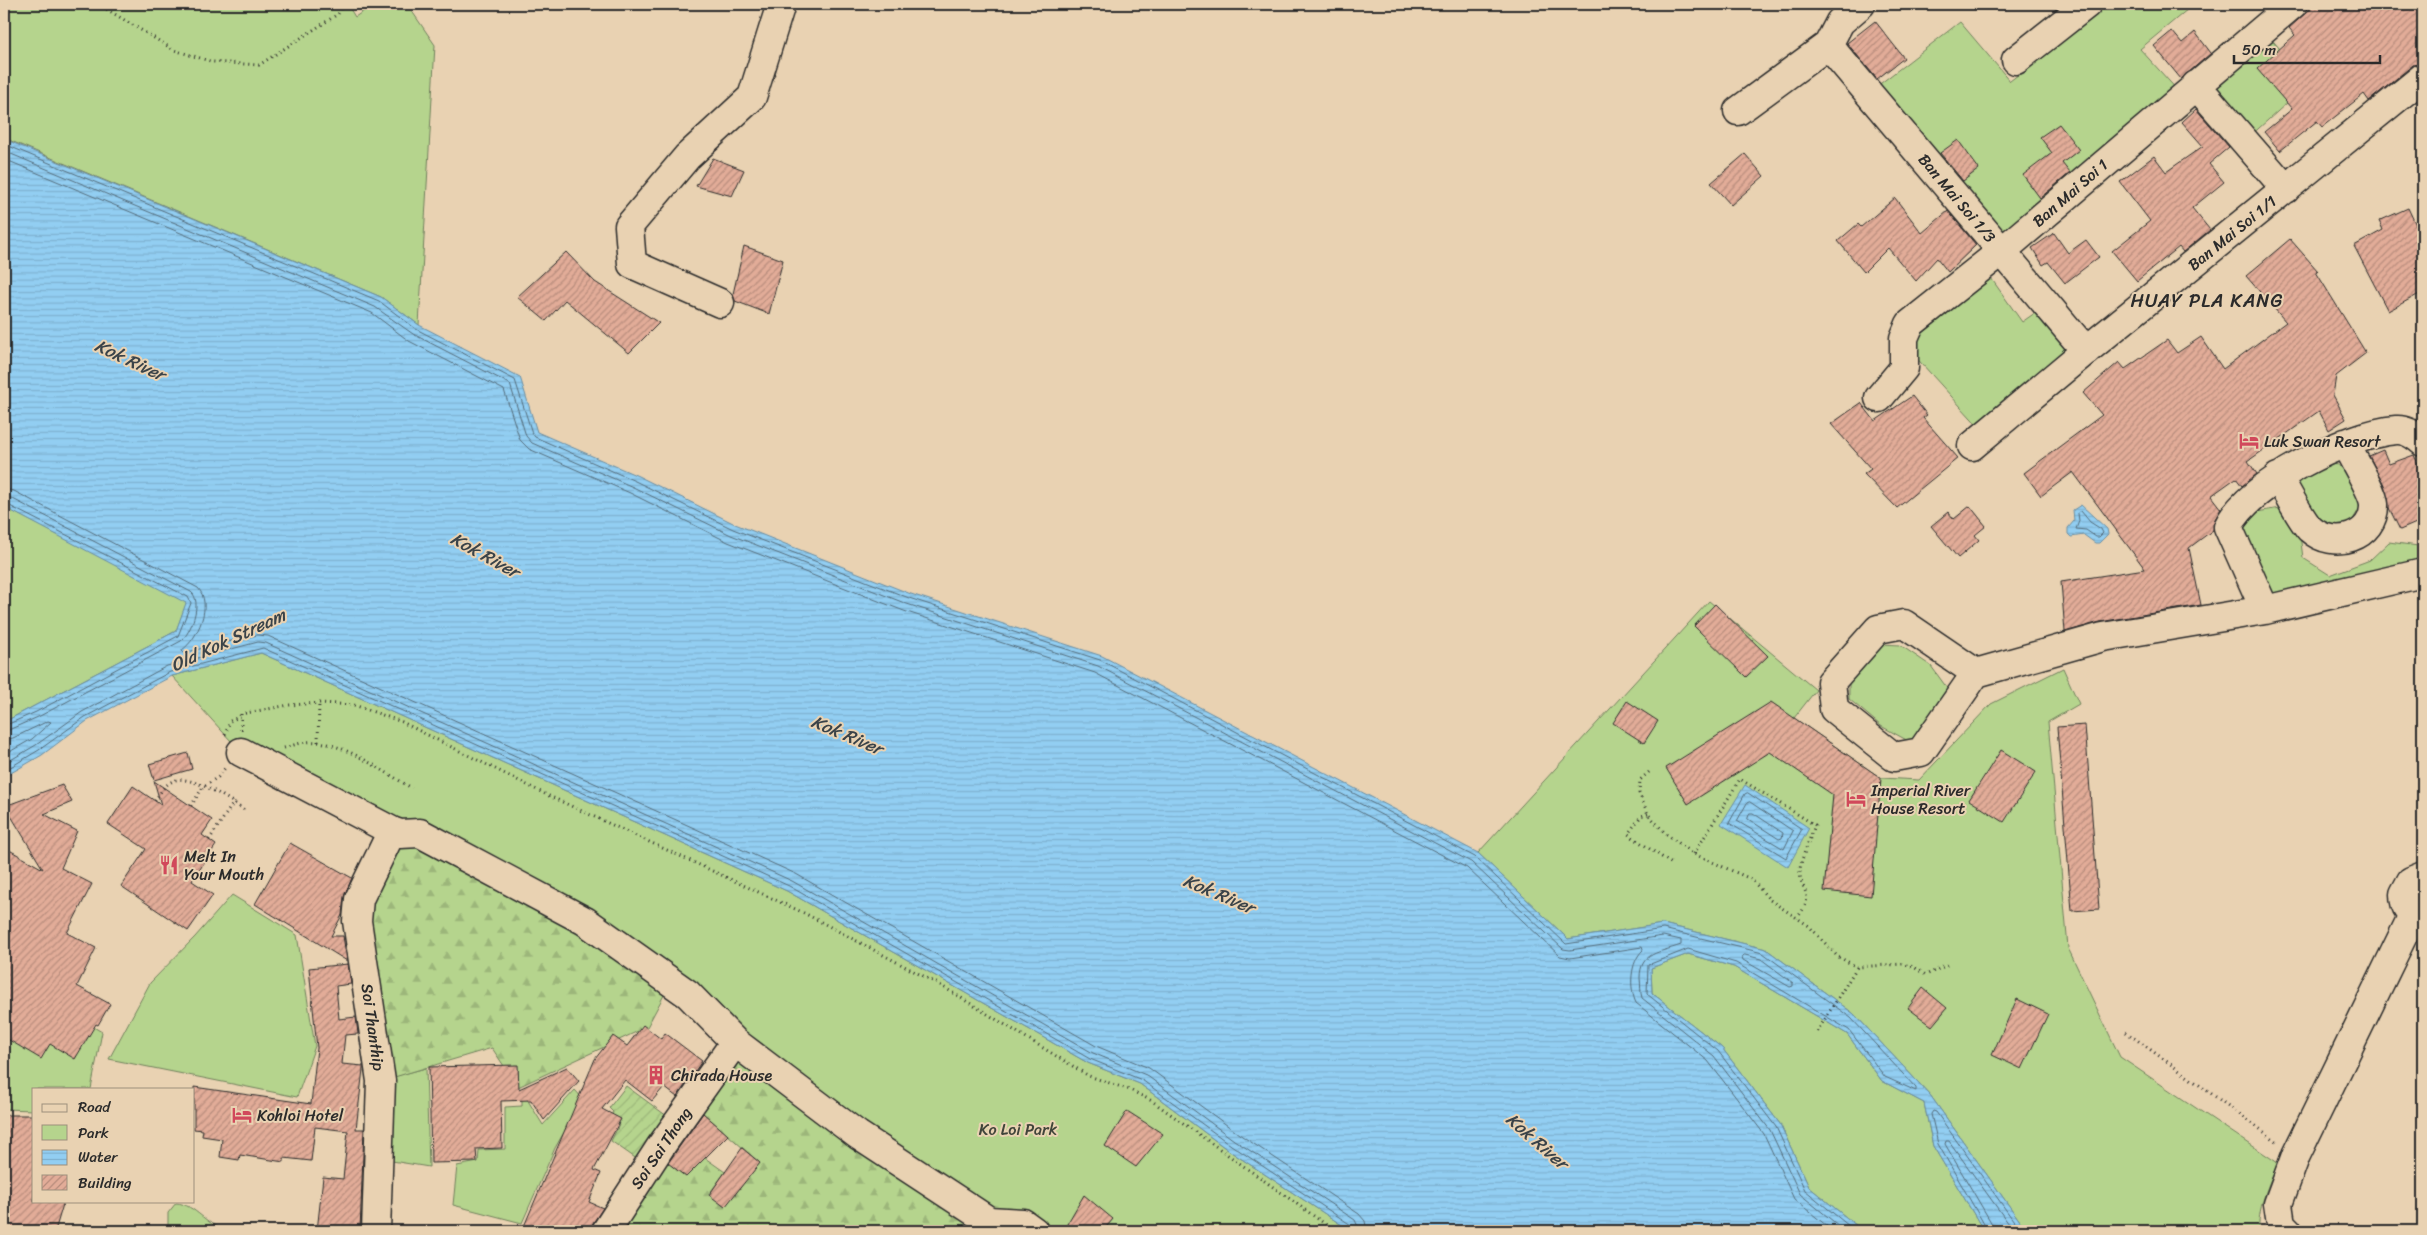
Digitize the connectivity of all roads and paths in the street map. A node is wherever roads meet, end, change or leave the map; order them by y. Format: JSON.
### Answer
{"nodes":[{"id":1,"x":98,"y":4,"type":"edge"},
{"id":2,"x":344,"y":4,"type":"edge"},
{"id":3,"x":781,"y":4,"type":"edge"},
{"id":4,"x":1861,"y":4,"type":"edge"},
{"id":5,"x":2087,"y":4,"type":"edge"},
{"id":6,"x":2291,"y":4,"type":"edge"},
{"id":7,"x":1828,"y":45,"type":"junction"},
{"id":8,"x":2016,"y":60,"type":"dead end"},
{"id":9,"x":2423,"y":77,"type":"edge"},
{"id":10,"x":2196,"y":85,"type":"junction"},
{"id":11,"x":1738,"y":111,"type":"dead end"},
{"id":12,"x":2286,"y":189,"type":"junction"},
{"id":13,"x":2002,"y":251,"type":"junction"},
{"id":14,"x":720,"y":303,"type":"dead end"},
{"id":15,"x":2086,"y":351,"type":"junction"},
{"id":16,"x":1879,"y":398,"type":"dead end"},
{"id":17,"x":2344,"y":442,"type":"junction"},
{"id":18,"x":2423,"y":442,"type":"edge"},
{"id":19,"x":1972,"y":446,"type":"dead end"},
{"id":20,"x":2278,"y":477,"type":"junction"},
{"id":21,"x":2423,"y":573,"type":"edge"},
{"id":22,"x":2265,"y":610,"type":"junction"},
{"id":23,"x":1976,"y":673,"type":"junction"},
{"id":24,"x":319,"y":703,"type":"junction"},
{"id":25,"x":318,"y":742,"type":"junction"},
{"id":26,"x":253,"y":758,"type":"junction"},
{"id":27,"x":1648,"y":772,"type":"dead end"},
{"id":28,"x":412,"y":788,"type":"dead end"},
{"id":29,"x":154,"y":801,"type":"dead end"},
{"id":30,"x":234,"y":802,"type":"junction"},
{"id":31,"x":244,"y":810,"type":"dead end"},
{"id":32,"x":1648,"y":814,"type":"junction"},
{"id":33,"x":392,"y":831,"type":"junction"},
{"id":34,"x":209,"y":840,"type":"dead end"},
{"id":35,"x":1694,"y":854,"type":"junction"},
{"id":36,"x":1672,"y":864,"type":"dead end"},
{"id":37,"x":2423,"y":876,"type":"edge"},
{"id":38,"x":2418,"y":917,"type":"edge"},
{"id":39,"x":1798,"y":918,"type":"junction"},
{"id":40,"x":1947,"y":964,"type":"dead end"},
{"id":41,"x":1857,"y":968,"type":"junction"},
{"id":42,"x":1817,"y":1032,"type":"dead end"},
{"id":43,"x":2126,"y":1032,"type":"dead end"},
{"id":44,"x":735,"y":1042,"type":"junction"},
{"id":45,"x":2296,"y":1155,"type":"junction"},
{"id":46,"x":376,"y":1231,"type":"edge"},
{"id":47,"x":606,"y":1231,"type":"edge"},
{"id":48,"x":1034,"y":1231,"type":"edge"},
{"id":49,"x":1335,"y":1231,"type":"edge"},
{"id":50,"x":2288,"y":1231,"type":"edge"}],
"edges":[{"from":1,"to":2,"type":"path"},
{"from":3,"to":14,"type":"street"},
{"from":4,"to":7,"type":"street"},
{"from":5,"to":8,"type":"street"},
{"from":6,"to":10,"type":"street","name":"Ban Mai Soi 1"},
{"from":7,"to":11,"type":"street"},
{"from":7,"to":13,"type":"street","name":"Ban Mai Soi 1/3"},
{"from":9,"to":12,"type":"street","name":"Ban Mai Soi 1/1"},
{"from":10,"to":12,"type":"street"},
{"from":10,"to":13,"type":"street","name":"Ban Mai Soi 1"},
{"from":12,"to":15,"type":"street","name":"Ban Mai Soi 1/1"},
{"from":13,"to":15,"type":"street","name":"Ban Mai Soi 1/3"},
{"from":13,"to":16,"type":"street","name":"Ban Mai Soi 1"},
{"from":15,"to":19,"type":"street","name":"Ban Mai Soi 1/1"},
{"from":17,"to":18,"type":"street"},
{"from":17,"to":20,"type":"street"},
{"from":17,"to":20,"type":"street"},
{"from":20,"to":22,"type":"street"},
{"from":21,"to":22,"type":"street"},
{"from":22,"to":23,"type":"street"},
{"from":23,"to":23,"type":"street"},
{"from":24,"to":25,"type":"path"},
{"from":24,"to":26,"type":"path"},
{"from":24,"to":49,"type":"path"},
{"from":25,"to":26,"type":"path"},
{"from":25,"to":28,"type":"path"},
{"from":26,"to":33,"type":"street"},
{"from":27,"to":32,"type":"path"},
{"from":29,"to":30,"type":"path"},
{"from":30,"to":31,"type":"path"},
{"from":30,"to":34,"type":"path"},
{"from":32,"to":35,"type":"path"},
{"from":32,"to":36,"type":"path"},
{"from":33,"to":44,"type":"street"},
{"from":33,"to":46,"type":"street","name":"Soi Thanthip"},
{"from":35,"to":39,"type":"path"},
{"from":35,"to":39,"type":"path"},
{"from":37,"to":38,"type":"street"},
{"from":38,"to":45,"type":"street"},
{"from":39,"to":41,"type":"path"},
{"from":40,"to":41,"type":"path"},
{"from":41,"to":42,"type":"path"},
{"from":43,"to":45,"type":"path"},
{"from":44,"to":47,"type":"street","name":"Soi Sai Thong"},
{"from":44,"to":48,"type":"street"},
{"from":45,"to":50,"type":"street"}]}
